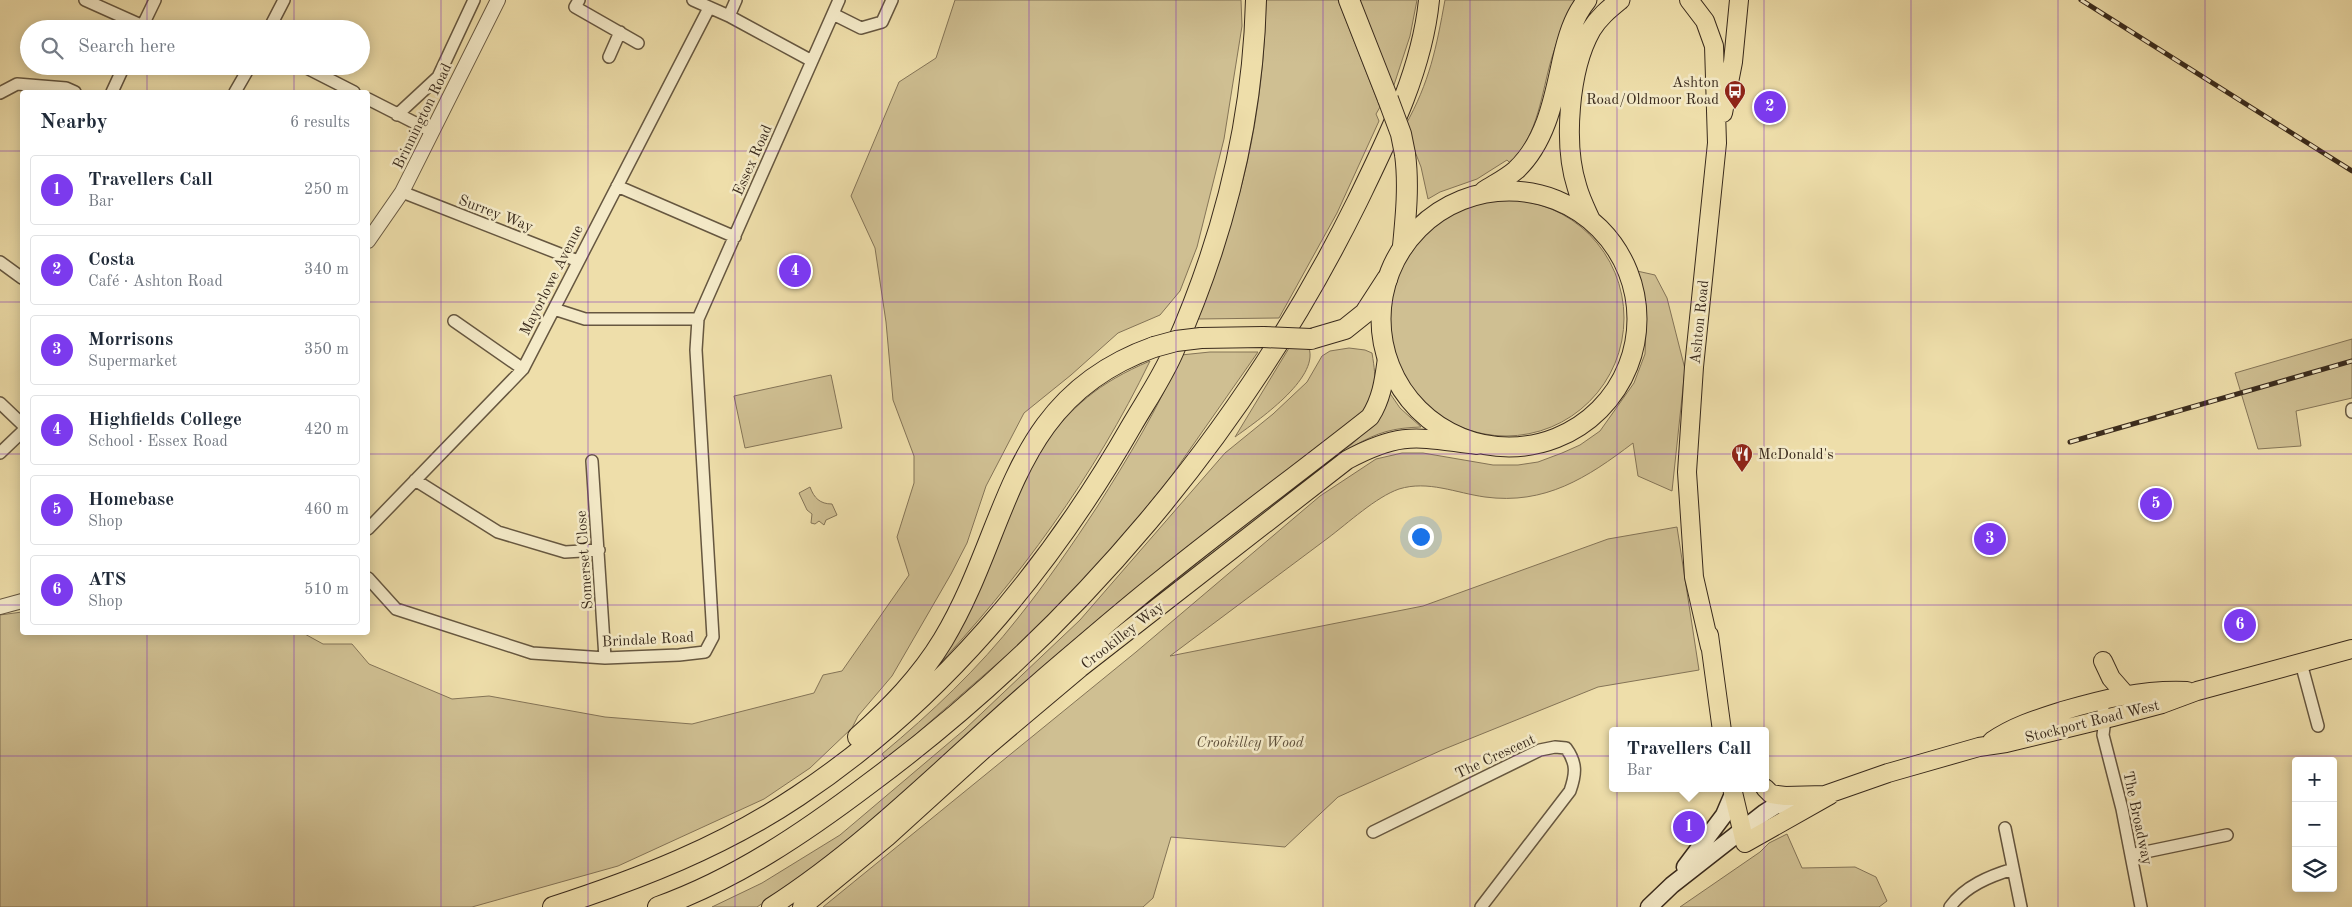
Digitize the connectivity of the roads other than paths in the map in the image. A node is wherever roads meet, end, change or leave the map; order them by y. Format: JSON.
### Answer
{"nodes":[{"id":1,"x":85,"y":0,"type":"edge"},
{"id":2,"x":155,"y":0,"type":"edge"},
{"id":3,"x":284,"y":0,"type":"edge"},
{"id":4,"x":474,"y":0,"type":"edge"},
{"id":5,"x":498,"y":0,"type":"edge"},
{"id":6,"x":579,"y":0,"type":"edge"},
{"id":7,"x":693,"y":0,"type":"edge"},
{"id":8,"x":736,"y":0,"type":"edge"},
{"id":9,"x":840,"y":0,"type":"edge"},
{"id":10,"x":892,"y":0,"type":"edge"},
{"id":11,"x":1256,"y":0,"type":"edge"},
{"id":12,"x":1349,"y":0,"type":"edge"},
{"id":13,"x":1429,"y":0,"type":"edge"},
{"id":14,"x":1587,"y":0,"type":"edge"},
{"id":15,"x":1620,"y":0,"type":"edge"},
{"id":16,"x":1689,"y":0,"type":"edge"},
{"id":17,"x":1738,"y":0,"type":"edge"},
{"id":18,"x":709,"y":8,"type":"junction"},
{"id":19,"x":833,"y":14,"type":"junction"},
{"id":20,"x":729,"y":16,"type":"junction"},
{"id":21,"x":127,"y":20,"type":"edge"},
{"id":22,"x":145,"y":20,"type":"edge"},
{"id":23,"x":274,"y":20,"type":"edge"},
{"id":24,"x":620,"y":32,"type":"junction"},
{"id":25,"x":638,"y":43,"type":"dead end"},
{"id":26,"x":609,"y":57,"type":"dead end"},
{"id":27,"x":812,"y":61,"type":"junction"},
{"id":28,"x":120,"y":75,"type":"edge"},
{"id":29,"x":245,"y":75,"type":"edge"},
{"id":30,"x":321,"y":75,"type":"edge"},
{"id":31,"x":70,"y":90,"type":"edge"},
{"id":32,"x":113,"y":90,"type":"edge"},
{"id":33,"x":236,"y":90,"type":"edge"},
{"id":34,"x":350,"y":90,"type":"edge"},
{"id":35,"x":0,"y":93,"type":"edge"},
{"id":36,"x":370,"y":100,"type":"edge"},
{"id":37,"x":397,"y":115,"type":"junction"},
{"id":38,"x":431,"y":131,"type":"junction"},
{"id":39,"x":1717,"y":143,"type":"junction"},
{"id":40,"x":617,"y":186,"type":"junction"},
{"id":41,"x":402,"y":192,"type":"junction"},
{"id":42,"x":1483,"y":192,"type":"junction"},
{"id":43,"x":1590,"y":219,"type":"junction"},
{"id":44,"x":370,"y":238,"type":"edge"},
{"id":45,"x":734,"y":238,"type":"junction"},
{"id":46,"x":1404,"y":246,"type":"junction"},
{"id":47,"x":0,"y":262,"type":"edge"},
{"id":48,"x":578,"y":262,"type":"junction"},
{"id":49,"x":20,"y":277,"type":"edge"},
{"id":50,"x":1387,"y":279,"type":"junction"},
{"id":51,"x":554,"y":308,"type":"junction"},
{"id":52,"x":698,"y":319,"type":"junction"},
{"id":53,"x":454,"y":321,"type":"dead end"},
{"id":54,"x":1387,"y":358,"type":"junction"},
{"id":55,"x":523,"y":369,"type":"junction"},
{"id":56,"x":0,"y":403,"type":"edge"},
{"id":57,"x":20,"y":422,"type":"edge"},
{"id":58,"x":20,"y":434,"type":"edge"},
{"id":59,"x":1477,"y":445,"type":"junction"},
{"id":60,"x":0,"y":453,"type":"edge"},
{"id":61,"x":592,"y":461,"type":"dead end"},
{"id":62,"x":415,"y":480,"type":"junction"},
{"id":63,"x":370,"y":527,"type":"edge"},
{"id":64,"x":599,"y":550,"type":"junction"},
{"id":65,"x":370,"y":580,"type":"edge"},
{"id":66,"x":20,"y":602,"type":"edge"},
{"id":67,"x":0,"y":607,"type":"edge"},
{"id":68,"x":2352,"y":649,"type":"edge"},
{"id":69,"x":606,"y":658,"type":"junction"},
{"id":70,"x":2102,"y":661,"type":"dead end"},
{"id":71,"x":2301,"y":663,"type":"junction"},
{"id":72,"x":2197,"y":691,"type":"junction"},
{"id":73,"x":2125,"y":694,"type":"junction"},
{"id":74,"x":2094,"y":702,"type":"junction"},
{"id":75,"x":2100,"y":726,"type":"junction"},
{"id":76,"x":2318,"y":726,"type":"dead end"},
{"id":77,"x":1727,"y":727,"type":"edge"},
{"id":78,"x":1985,"y":745,"type":"junction"},
{"id":79,"x":827,"y":775,"type":"junction"},
{"id":80,"x":1735,"y":792,"type":"edge"},
{"id":81,"x":1737,"y":792,"type":"edge"},
{"id":82,"x":1769,"y":792,"type":"edge"},
{"id":83,"x":1832,"y":792,"type":"junction"},
{"id":84,"x":2005,"y":828,"type":"dead end"},
{"id":85,"x":1373,"y":832,"type":"dead end"},
{"id":86,"x":1749,"y":833,"type":"junction"},
{"id":87,"x":2227,"y":834,"type":"dead end"},
{"id":88,"x":2131,"y":855,"type":"junction"},
{"id":89,"x":2013,"y":869,"type":"junction"},
{"id":90,"x":1672,"y":885,"type":"junction"},
{"id":91,"x":553,"y":907,"type":"edge"},
{"id":92,"x":658,"y":907,"type":"edge"},
{"id":93,"x":771,"y":907,"type":"edge"},
{"id":94,"x":802,"y":907,"type":"edge"},
{"id":95,"x":1481,"y":907,"type":"edge"},
{"id":96,"x":1649,"y":907,"type":"edge"},
{"id":97,"x":1950,"y":907,"type":"edge"},
{"id":98,"x":2021,"y":907,"type":"edge"},
{"id":99,"x":2141,"y":907,"type":"edge"}],
"edges":[{"from":1,"to":21,"type":"street"},
{"from":2,"to":22,"type":"street"},
{"from":3,"to":23,"type":"street"},
{"from":4,"to":37,"type":"street"},
{"from":5,"to":38,"type":"street","name":"Brinnington Road"},
{"from":6,"to":24,"type":"street"},
{"from":7,"to":18,"type":"street"},
{"from":8,"to":20,"type":"street"},
{"from":9,"to":19,"type":"street","name":"Essex Road"},
{"from":10,"to":19,"type":"street"},
{"from":11,"to":79,"type":"highway"},
{"from":12,"to":46,"type":"highway","bridge":true},
{"from":13,"to":92,"type":"highway"},
{"from":14,"to":42,"type":"highway"},
{"from":15,"to":43,"type":"highway"},
{"from":16,"to":39,"type":"main road","name":"Ashton Road"},
{"from":17,"to":39,"type":"main road","name":"Ashton Road"},
{"from":18,"to":20,"type":"street"},
{"from":18,"to":40,"type":"street","name":"Mayorlowe Avenue"},
{"from":19,"to":27,"type":"street","name":"Essex Road"},
{"from":20,"to":27,"type":"street"},
{"from":24,"to":25,"type":"street"},
{"from":24,"to":26,"type":"street"},
{"from":27,"to":45,"type":"street","name":"Essex Road"},
{"from":28,"to":32,"type":"street"},
{"from":29,"to":33,"type":"street"},
{"from":30,"to":34,"type":"street"},
{"from":31,"to":35,"type":"street"},
{"from":36,"to":37,"type":"street"},
{"from":37,"to":38,"type":"street"},
{"from":38,"to":41,"type":"street","name":"Brinnington Road"},
{"from":39,"to":77,"type":"main road","name":"Ashton Road"},
{"from":40,"to":45,"type":"street"},
{"from":40,"to":48,"type":"street","name":"Mayorlowe Avenue"},
{"from":41,"to":44,"type":"street","name":"Brinnington Road"},
{"from":41,"to":48,"type":"street","name":"Surrey Way"},
{"from":42,"to":43,"type":"highway"},
{"from":42,"to":46,"type":"highway"},
{"from":43,"to":59,"type":"highway"},
{"from":45,"to":52,"type":"street","name":"Essex Road"},
{"from":46,"to":50,"type":"highway"},
{"from":47,"to":49,"type":"street"},
{"from":48,"to":51,"type":"street","name":"Mayorlowe Avenue"},
{"from":50,"to":54,"type":"highway"},
{"from":50,"to":79,"type":"highway","bridge":true},
{"from":51,"to":52,"type":"street"},
{"from":51,"to":55,"type":"street","name":"Mayorlowe Avenue"},
{"from":52,"to":69,"type":"street","name":"Brindale Road"},
{"from":53,"to":55,"type":"street"},
{"from":54,"to":59,"type":"highway"},
{"from":54,"to":93,"type":"main road","name":"Crookilley Way"},
{"from":55,"to":62,"type":"street","name":"Mayorlowe Avenue"},
{"from":56,"to":57,"type":"street"},
{"from":58,"to":60,"type":"street"},
{"from":59,"to":94,"type":"main road","name":"Crookilley Way"},
{"from":61,"to":64,"type":"street","name":"Somerset Close"},
{"from":62,"to":63,"type":"street","name":"Mayorlowe Avenue"},
{"from":62,"to":64,"type":"street"},
{"from":64,"to":69,"type":"street","name":"Somerset Close"},
{"from":65,"to":69,"type":"street","name":"Brindale Road"},
{"from":66,"to":67,"type":"street"},
{"from":68,"to":71,"type":"main road","name":"Stockport Road West"},
{"from":70,"to":73,"type":"main road"},
{"from":71,"to":72,"type":"main road","name":"Stockport Road West"},
{"from":71,"to":76,"type":"street"},
{"from":72,"to":73,"type":"main road","name":"Stockport Road West"},
{"from":72,"to":75,"type":"main road","name":"Stockport Road West"},
{"from":73,"to":74,"type":"main road","name":"Stockport Road West"},
{"from":74,"to":75,"type":"street","name":"The Broadway"},
{"from":74,"to":78,"type":"main road","name":"Stockport Road West"},
{"from":75,"to":78,"type":"main road","name":"Stockport Road West"},
{"from":75,"to":88,"type":"street","name":"The Broadway"},
{"from":78,"to":83,"type":"main road","name":"Stockport Road West"},
{"from":79,"to":91,"type":"highway"},
{"from":80,"to":90,"type":"main road","name":"Stockport Road West"},
{"from":81,"to":86,"type":"main road"},
{"from":82,"to":83,"type":"main road"},
{"from":83,"to":86,"type":"main road","name":"Stockport Road West"},
{"from":84,"to":89,"type":"street"},
{"from":85,"to":95,"type":"street","name":"The Crescent"},
{"from":86,"to":90,"type":"main road","name":"Stockport Road West"},
{"from":87,"to":88,"type":"street"},
{"from":88,"to":99,"type":"street","name":"The Broadway"},
{"from":89,"to":97,"type":"street"},
{"from":89,"to":98,"type":"street"},
{"from":90,"to":96,"type":"main road","name":"Stockport Road West"}]}
